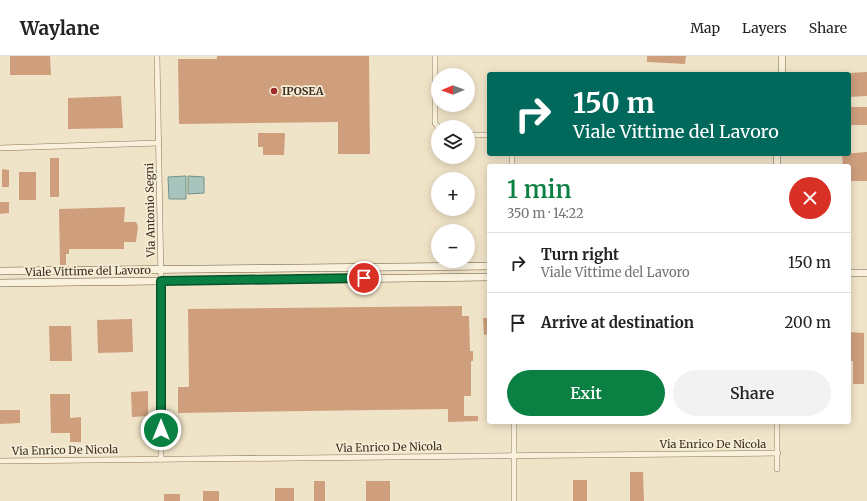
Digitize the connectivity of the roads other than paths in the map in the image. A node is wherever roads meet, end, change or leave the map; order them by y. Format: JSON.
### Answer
{"nodes":[{"id":1,"x":157,"y":56,"type":"edge"},
{"id":2,"x":435,"y":56,"type":"edge"},
{"id":3,"x":782,"y":56,"type":"edge"},
{"id":4,"x":782,"y":72,"type":"edge"},
{"id":5,"x":435,"y":120,"type":"edge"},
{"id":6,"x":475,"y":135,"type":"edge"},
{"id":7,"x":487,"y":135,"type":"edge"},
{"id":8,"x":159,"y":143,"type":"junction"},
{"id":9,"x":0,"y":148,"type":"edge"},
{"id":10,"x":487,"y":266,"type":"edge"},
{"id":11,"x":161,"y":270,"type":"junction"},
{"id":12,"x":0,"y":271,"type":"edge"},
{"id":13,"x":851,"y":273,"type":"edge"},
{"id":14,"x":867,"y":273,"type":"edge"},
{"id":15,"x":487,"y":277,"type":"edge"},
{"id":16,"x":161,"y":281,"type":"junction"},
{"id":17,"x":0,"y":283,"type":"edge"},
{"id":18,"x":514,"y":424,"type":"edge"},
{"id":19,"x":777,"y":424,"type":"edge"},
{"id":20,"x":778,"y":453,"type":"junction"},
{"id":21,"x":514,"y":455,"type":"junction"},
{"id":22,"x":161,"y":459,"type":"junction"},
{"id":23,"x":0,"y":461,"type":"edge"},
{"id":24,"x":777,"y":469,"type":"dead end"},
{"id":25,"x":514,"y":501,"type":"edge"}],
"edges":[{"from":1,"to":8,"type":"street","name":"Via Antonio Segni"},
{"from":2,"to":5,"type":"street"},
{"from":3,"to":4,"type":"street"},
{"from":6,"to":7,"type":"street"},
{"from":8,"to":9,"type":"street"},
{"from":8,"to":11,"type":"street","name":"Via Antonio Segni"},
{"from":10,"to":11,"type":"street","name":"Viale Vittime del Lavoro"},
{"from":11,"to":12,"type":"street","name":"Viale Vittime del Lavoro"},
{"from":11,"to":16,"type":"street","name":"Via Antonio Segni"},
{"from":13,"to":14,"type":"street"},
{"from":15,"to":16,"type":"street","name":"Viale Vittime del Lavoro"},
{"from":16,"to":17,"type":"street","name":"Viale Vittime del Lavoro"},
{"from":16,"to":22,"type":"street","name":"Via Antonio Segni"},
{"from":18,"to":21,"type":"street"},
{"from":19,"to":20,"type":"street","name":"Via Enrico De Nicola"},
{"from":20,"to":21,"type":"street","name":"Via Enrico De Nicola"},
{"from":20,"to":24,"type":"street","name":"Via Enrico De Nicola"},
{"from":21,"to":22,"type":"street","name":"Via Enrico De Nicola"},
{"from":21,"to":25,"type":"street"},
{"from":22,"to":23,"type":"street","name":"Via Enrico De Nicola"}]}
